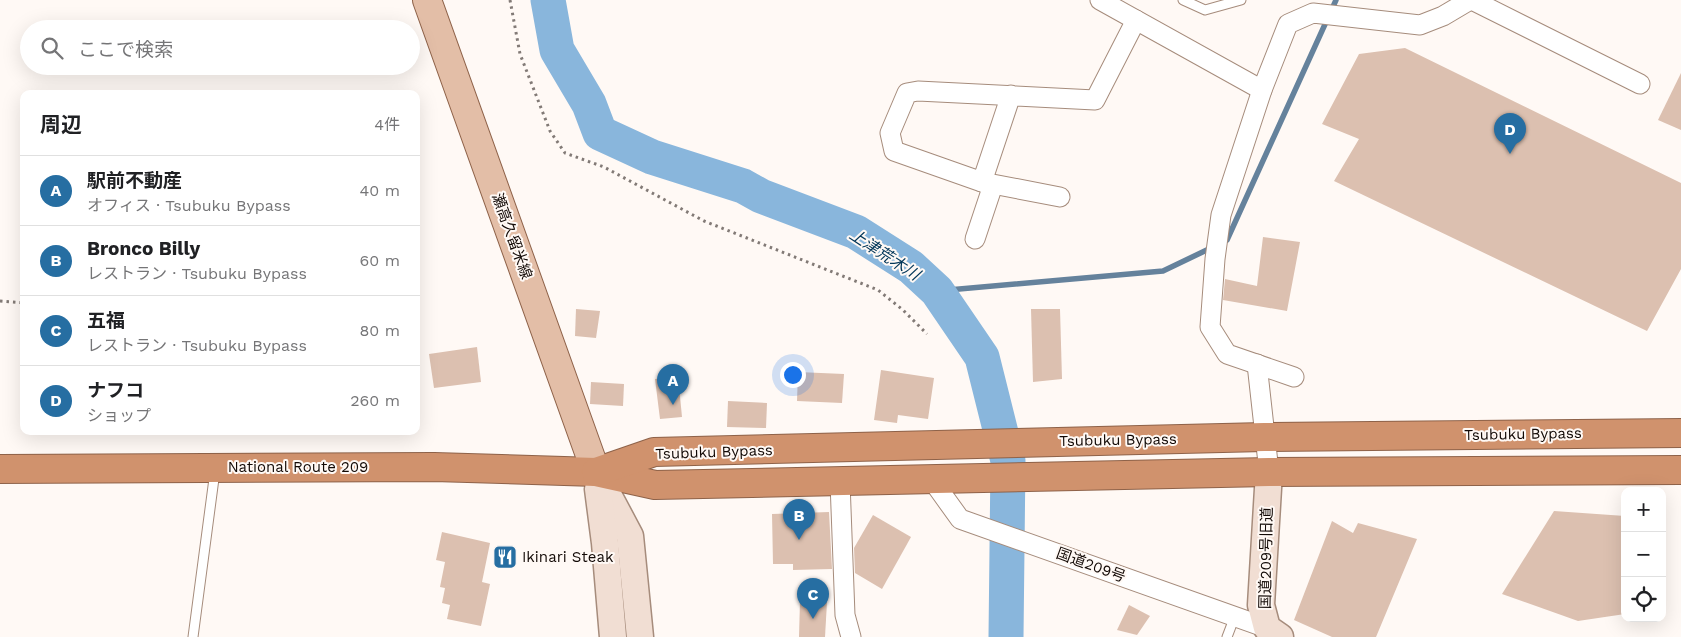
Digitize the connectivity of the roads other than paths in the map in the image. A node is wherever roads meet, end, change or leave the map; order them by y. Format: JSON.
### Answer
{"nodes":[{"id":1,"x":427,"y":0,"type":"edge"},
{"id":2,"x":1100,"y":0,"type":"edge"},
{"id":3,"x":1183,"y":0,"type":"edge"},
{"id":4,"x":1241,"y":0,"type":"edge"},
{"id":5,"x":1471,"y":0,"type":"edge"},
{"id":6,"x":1136,"y":20,"type":"junction"},
{"id":7,"x":1640,"y":84,"type":"dead end"},
{"id":8,"x":1262,"y":90,"type":"junction"},
{"id":9,"x":1011,"y":95,"type":"junction"},
{"id":10,"x":987,"y":184,"type":"junction"},
{"id":11,"x":1060,"y":197,"type":"dead end"},
{"id":12,"x":975,"y":239,"type":"dead end"},
{"id":13,"x":1257,"y":364,"type":"junction"},
{"id":14,"x":1294,"y":377,"type":"dead end"},
{"id":15,"x":1681,"y":433,"type":"edge"},
{"id":16,"x":1264,"y":437,"type":"junction"},
{"id":17,"x":215,"y":468,"type":"junction"},
{"id":18,"x":0,"y":469,"type":"edge"},
{"id":19,"x":1681,"y":470,"type":"edge"},
{"id":20,"x":596,"y":472,"type":"junction"},
{"id":21,"x":1269,"y":472,"type":"junction"},
{"id":22,"x":932,"y":480,"type":"junction"},
{"id":23,"x":840,"y":482,"type":"junction"},
{"id":24,"x":1235,"y":616,"type":"junction"},
{"id":25,"x":1274,"y":632,"type":"edge"},
{"id":26,"x":193,"y":637,"type":"edge"},
{"id":27,"x":613,"y":637,"type":"edge"},
{"id":28,"x":640,"y":637,"type":"edge"},
{"id":29,"x":851,"y":637,"type":"edge"},
{"id":30,"x":1227,"y":637,"type":"edge"}],
"edges":[{"from":1,"to":20,"type":"main road","name":"瀬高久留米線"},
{"from":2,"to":6,"type":"street"},
{"from":3,"to":4,"type":"lane"},
{"from":5,"to":7,"type":"street"},
{"from":5,"to":8,"type":"street"},
{"from":6,"to":8,"type":"street"},
{"from":6,"to":9,"type":"street"},
{"from":8,"to":13,"type":"street"},
{"from":9,"to":10,"type":"street"},
{"from":9,"to":10,"type":"street"},
{"from":10,"to":11,"type":"street"},
{"from":10,"to":12,"type":"street"},
{"from":13,"to":14,"type":"street"},
{"from":13,"to":16,"type":"street"},
{"from":15,"to":16,"type":"highway","name":"Tsubuku Bypass"},
{"from":16,"to":20,"type":"highway","name":"Tsubuku Bypass"},
{"from":16,"to":21,"type":"street"},
{"from":17,"to":18,"type":"highway","name":"National Route 209"},
{"from":17,"to":20,"type":"highway","name":"National Route 209"},
{"from":17,"to":26,"type":"lane"},
{"from":19,"to":21,"type":"highway","name":"Tsubuku Bypass"},
{"from":20,"to":23,"type":"highway","name":"Tsubuku Bypass"},
{"from":20,"to":27,"type":"street"},
{"from":20,"to":28,"type":"street"},
{"from":21,"to":22,"type":"highway","name":"Tsubuku Bypass"},
{"from":21,"to":25,"type":"street","name":"国道209号旧道"},
{"from":22,"to":23,"type":"highway","name":"Tsubuku Bypass"},
{"from":22,"to":24,"type":"street","name":"国道209号"},
{"from":23,"to":29,"type":"street"},
{"from":24,"to":25,"type":"street","name":"国道209号"},
{"from":24,"to":30,"type":"lane"}]}
